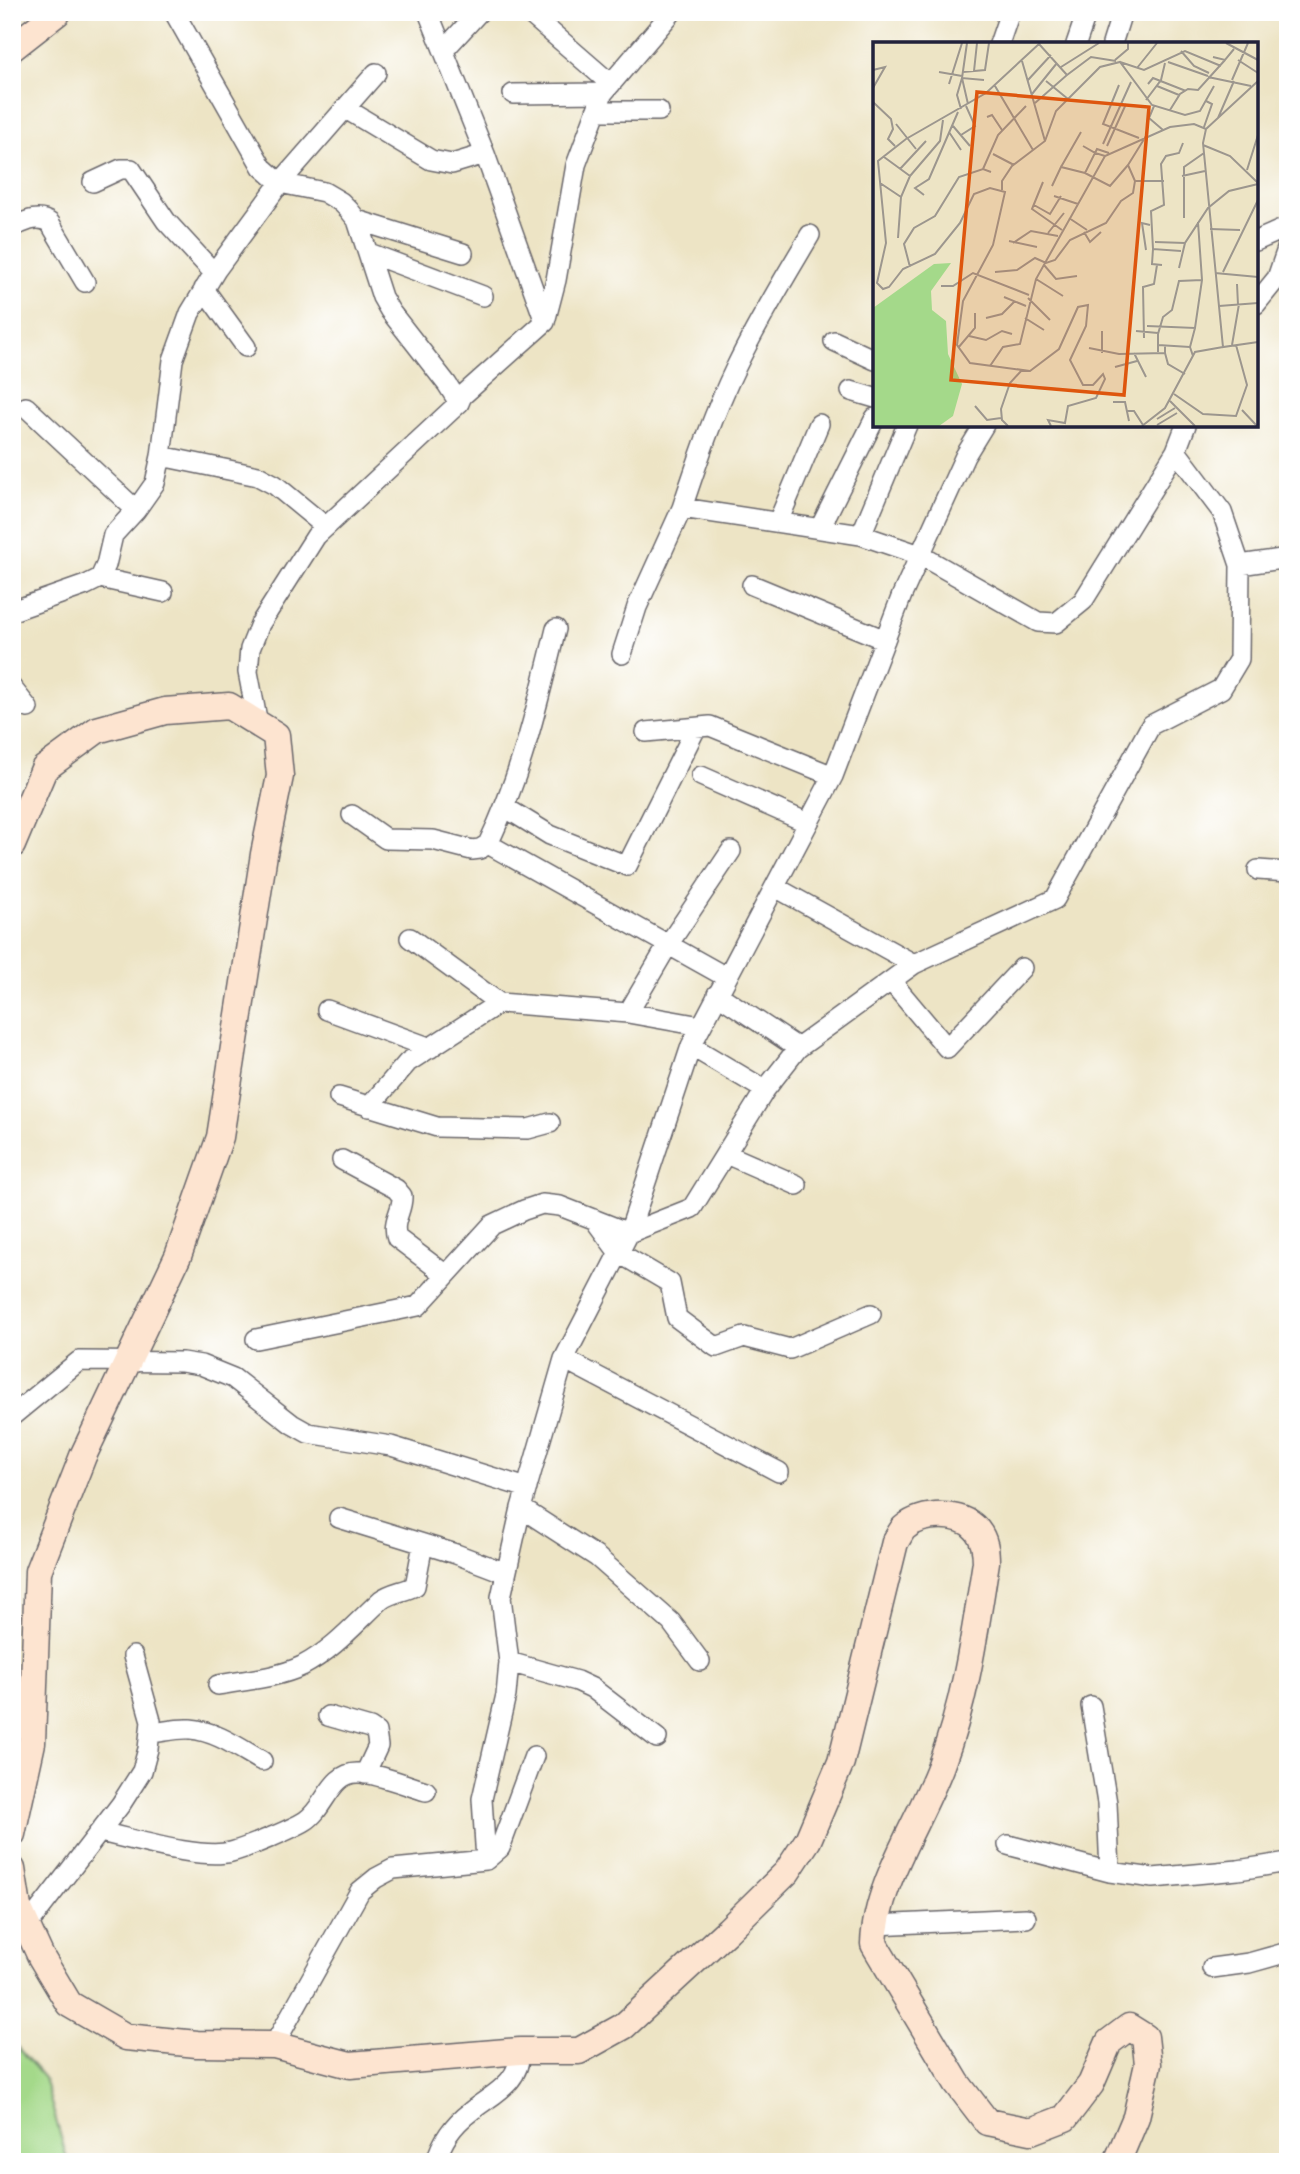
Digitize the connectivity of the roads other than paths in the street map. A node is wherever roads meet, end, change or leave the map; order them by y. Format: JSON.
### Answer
{"nodes":[{"id":1,"x":58,"y":12,"type":"edge"},
{"id":2,"x":173,"y":12,"type":"edge"},
{"id":3,"x":429,"y":12,"type":"edge"},
{"id":4,"x":479,"y":12,"type":"edge"},
{"id":5,"x":528,"y":12,"type":"edge"},
{"id":6,"x":672,"y":12,"type":"edge"},
{"id":7,"x":1010,"y":12,"type":"edge"},
{"id":8,"x":1087,"y":12,"type":"edge"},
{"id":9,"x":1122,"y":12,"type":"edge"},
{"id":10,"x":1000,"y":42,"type":"edge"},
{"id":11,"x":1077,"y":42,"type":"edge"},
{"id":12,"x":1113,"y":42,"type":"edge"},
{"id":13,"x":12,"y":48,"type":"edge"},
{"id":14,"x":444,"y":50,"type":"junction"},
{"id":15,"x":376,"y":73,"type":"dead end"},
{"id":16,"x":513,"y":94,"type":"dead end"},
{"id":17,"x":603,"y":96,"type":"junction"},
{"id":18,"x":346,"y":109,"type":"junction"},
{"id":19,"x":659,"y":111,"type":"dead end"},
{"id":20,"x":485,"y":154,"type":"junction"},
{"id":21,"x":93,"y":182,"type":"dead end"},
{"id":22,"x":280,"y":183,"type":"junction"},
{"id":23,"x":357,"y":220,"type":"junction"},
{"id":24,"x":1288,"y":227,"type":"edge"},
{"id":25,"x":12,"y":228,"type":"edge"},
{"id":26,"x":810,"y":235,"type":"dead end"},
{"id":27,"x":1258,"y":240,"type":"edge"},
{"id":28,"x":1288,"y":246,"type":"edge"},
{"id":29,"x":369,"y":253,"type":"junction"},
{"id":30,"x":463,"y":253,"type":"dead end"},
{"id":31,"x":209,"y":281,"type":"junction"},
{"id":32,"x":85,"y":282,"type":"dead end"},
{"id":33,"x":483,"y":296,"type":"dead end"},
{"id":34,"x":1258,"y":302,"type":"edge"},
{"id":35,"x":545,"y":322,"type":"junction"},
{"id":36,"x":834,"y":341,"type":"dead end"},
{"id":37,"x":246,"y":347,"type":"dead end"},
{"id":38,"x":873,"y":359,"type":"edge"},
{"id":39,"x":851,"y":390,"type":"dead end"},
{"id":40,"x":873,"y":397,"type":"edge"},
{"id":41,"x":459,"y":403,"type":"junction"},
{"id":42,"x":26,"y":407,"type":"dead end"},
{"id":43,"x":873,"y":422,"type":"edge"},
{"id":44,"x":819,"y":424,"type":"dead end"},
{"id":45,"x":906,"y":427,"type":"edge"},
{"id":46,"x":983,"y":427,"type":"edge"},
{"id":47,"x":1185,"y":427,"type":"edge"},
{"id":48,"x":1176,"y":451,"type":"junction"},
{"id":49,"x":161,"y":456,"type":"junction"},
{"id":50,"x":682,"y":508,"type":"junction"},
{"id":51,"x":136,"y":510,"type":"junction"},
{"id":52,"x":778,"y":522,"type":"junction"},
{"id":53,"x":326,"y":527,"type":"junction"},
{"id":54,"x":820,"y":528,"type":"junction"},
{"id":55,"x":861,"y":535,"type":"junction"},
{"id":56,"x":920,"y":555,"type":"junction"},
{"id":57,"x":1288,"y":558,"type":"edge"},
{"id":58,"x":1240,"y":565,"type":"junction"},
{"id":59,"x":100,"y":578,"type":"junction"},
{"id":60,"x":752,"y":584,"type":"dead end"},
{"id":61,"x":163,"y":592,"type":"dead end"},
{"id":62,"x":12,"y":611,"type":"edge"},
{"id":63,"x":556,"y":629,"type":"dead end"},
{"id":64,"x":885,"y":640,"type":"junction"},
{"id":65,"x":622,"y":654,"type":"dead end"},
{"id":66,"x":12,"y":688,"type":"edge"},
{"id":67,"x":28,"y":708,"type":"dead end"},
{"id":68,"x":258,"y":724,"type":"junction"},
{"id":69,"x":696,"y":728,"type":"junction"},
{"id":70,"x":646,"y":732,"type":"dead end"},
{"id":71,"x":701,"y":776,"type":"dead end"},
{"id":72,"x":833,"y":776,"type":"junction"},
{"id":73,"x":506,"y":808,"type":"junction"},
{"id":74,"x":352,"y":815,"type":"dead end"},
{"id":75,"x":808,"y":823,"type":"junction"},
{"id":76,"x":488,"y":844,"type":"junction"},
{"id":77,"x":12,"y":845,"type":"edge"},
{"id":78,"x":731,"y":851,"type":"dead end"},
{"id":79,"x":1258,"y":870,"type":"dead end"},
{"id":80,"x":1288,"y":872,"type":"edge"},
{"id":81,"x":775,"y":887,"type":"junction"},
{"id":82,"x":410,"y":938,"type":"dead end"},
{"id":83,"x":668,"y":945,"type":"junction"},
{"id":84,"x":914,"y":964,"type":"junction"},
{"id":85,"x":1022,"y":968,"type":"dead end"},
{"id":86,"x":891,"y":981,"type":"junction"},
{"id":87,"x":721,"y":986,"type":"junction"},
{"id":88,"x":499,"y":1003,"type":"junction"},
{"id":89,"x":327,"y":1010,"type":"dead end"},
{"id":90,"x":628,"y":1013,"type":"junction"},
{"id":91,"x":701,"y":1026,"type":"junction"},
{"id":92,"x":691,"y":1046,"type":"junction"},
{"id":93,"x":430,"y":1048,"type":"junction"},
{"id":94,"x":798,"y":1048,"type":"junction"},
{"id":95,"x":765,"y":1090,"type":"junction"},
{"id":96,"x":340,"y":1097,"type":"dead end"},
{"id":97,"x":369,"y":1107,"type":"junction"},
{"id":98,"x":550,"y":1123,"type":"dead end"},
{"id":99,"x":726,"y":1154,"type":"junction"},
{"id":100,"x":342,"y":1160,"type":"dead end"},
{"id":101,"x":797,"y":1185,"type":"dead end"},
{"id":102,"x":594,"y":1219,"type":"junction"},
{"id":103,"x":629,"y":1233,"type":"junction"},
{"id":104,"x":619,"y":1252,"type":"junction"},
{"id":105,"x":446,"y":1275,"type":"junction"},
{"id":106,"x":871,"y":1314,"type":"dead end"},
{"id":107,"x":257,"y":1339,"type":"dead end"},
{"id":108,"x":564,"y":1359,"type":"junction"},
{"id":109,"x":127,"y":1363,"type":"junction"},
{"id":110,"x":12,"y":1416,"type":"edge"},
{"id":111,"x":779,"y":1472,"type":"dead end"},
{"id":112,"x":527,"y":1488,"type":"junction"},
{"id":113,"x":521,"y":1508,"type":"junction"},
{"id":114,"x":339,"y":1518,"type":"dead end"},
{"id":115,"x":423,"y":1544,"type":"junction"},
{"id":116,"x":506,"y":1573,"type":"junction"},
{"id":117,"x":133,"y":1656,"type":"dead end"},
{"id":118,"x":701,"y":1661,"type":"dead end"},
{"id":119,"x":509,"y":1662,"type":"junction"},
{"id":120,"x":218,"y":1685,"type":"dead end"},
{"id":121,"x":1091,"y":1706,"type":"dead end"},
{"id":122,"x":328,"y":1716,"type":"dead end"},
{"id":123,"x":150,"y":1733,"type":"junction"},
{"id":124,"x":657,"y":1738,"type":"dead end"},
{"id":125,"x":534,"y":1756,"type":"dead end"},
{"id":126,"x":262,"y":1761,"type":"dead end"},
{"id":127,"x":365,"y":1774,"type":"junction"},
{"id":128,"x":426,"y":1791,"type":"dead end"},
{"id":129,"x":100,"y":1832,"type":"junction"},
{"id":130,"x":12,"y":1834,"type":"edge"},
{"id":131,"x":1008,"y":1845,"type":"dead end"},
{"id":132,"x":486,"y":1860,"type":"junction"},
{"id":133,"x":1288,"y":1862,"type":"edge"},
{"id":134,"x":12,"y":1869,"type":"edge"},
{"id":135,"x":1110,"y":1872,"type":"junction"},
{"id":136,"x":1026,"y":1917,"type":"dead end"},
{"id":137,"x":875,"y":1925,"type":"junction"},
{"id":138,"x":27,"y":1926,"type":"junction"},
{"id":139,"x":1288,"y":1952,"type":"edge"},
{"id":140,"x":1212,"y":1968,"type":"dead end"},
{"id":141,"x":274,"y":2045,"type":"junction"},
{"id":142,"x":520,"y":2051,"type":"junction"},
{"id":143,"x":436,"y":2162,"type":"edge"},
{"id":144,"x":1117,"y":2162,"type":"edge"}],
"edges":[{"from":1,"to":13,"type":"street"},
{"from":2,"to":22,"type":"street"},
{"from":3,"to":14,"type":"street"},
{"from":4,"to":14,"type":"street"},
{"from":5,"to":17,"type":"street"},
{"from":6,"to":17,"type":"street"},
{"from":7,"to":10,"type":"street"},
{"from":8,"to":11,"type":"street"},
{"from":9,"to":12,"type":"street"},
{"from":14,"to":20,"type":"street"},
{"from":15,"to":18,"type":"street"},
{"from":16,"to":17,"type":"street"},
{"from":17,"to":19,"type":"street"},
{"from":17,"to":35,"type":"street"},
{"from":18,"to":20,"type":"street"},
{"from":18,"to":22,"type":"street"},
{"from":20,"to":35,"type":"street"},
{"from":21,"to":31,"type":"street"},
{"from":22,"to":23,"type":"street"},
{"from":22,"to":31,"type":"street"},
{"from":23,"to":29,"type":"street"},
{"from":23,"to":30,"type":"street"},
{"from":24,"to":27,"type":"street"},
{"from":25,"to":32,"type":"street"},
{"from":26,"to":50,"type":"street"},
{"from":28,"to":34,"type":"street"},
{"from":29,"to":33,"type":"street"},
{"from":29,"to":41,"type":"street"},
{"from":31,"to":37,"type":"street"},
{"from":31,"to":49,"type":"street"},
{"from":35,"to":41,"type":"street"},
{"from":36,"to":38,"type":"street"},
{"from":39,"to":40,"type":"street"},
{"from":41,"to":53,"type":"street"},
{"from":42,"to":51,"type":"street"},
{"from":43,"to":54,"type":"street"},
{"from":44,"to":52,"type":"street"},
{"from":45,"to":55,"type":"street"},
{"from":46,"to":56,"type":"street"},
{"from":47,"to":48,"type":"street"},
{"from":48,"to":56,"type":"street"},
{"from":48,"to":58,"type":"street"},
{"from":49,"to":51,"type":"street"},
{"from":49,"to":53,"type":"street"},
{"from":50,"to":52,"type":"street"},
{"from":50,"to":65,"type":"street"},
{"from":51,"to":59,"type":"street"},
{"from":52,"to":54,"type":"street"},
{"from":53,"to":68,"type":"street"},
{"from":54,"to":55,"type":"street"},
{"from":55,"to":56,"type":"street"},
{"from":56,"to":64,"type":"street"},
{"from":57,"to":58,"type":"street"},
{"from":58,"to":84,"type":"street"},
{"from":59,"to":61,"type":"street"},
{"from":59,"to":62,"type":"street"},
{"from":60,"to":64,"type":"street"},
{"from":63,"to":73,"type":"street"},
{"from":64,"to":72,"type":"street"},
{"from":66,"to":67,"type":"street"},
{"from":68,"to":77,"type":"street"},
{"from":68,"to":109,"type":"street"},
{"from":69,"to":70,"type":"street"},
{"from":69,"to":72,"type":"street"},
{"from":69,"to":73,"type":"street"},
{"from":71,"to":75,"type":"street"},
{"from":72,"to":75,"type":"street"},
{"from":73,"to":76,"type":"street"},
{"from":74,"to":76,"type":"street"},
{"from":75,"to":81,"type":"street"},
{"from":76,"to":83,"type":"street"},
{"from":78,"to":83,"type":"street"},
{"from":79,"to":80,"type":"street"},
{"from":81,"to":84,"type":"street"},
{"from":81,"to":87,"type":"street"},
{"from":82,"to":88,"type":"street"},
{"from":83,"to":87,"type":"street"},
{"from":83,"to":90,"type":"street"},
{"from":84,"to":86,"type":"street"},
{"from":85,"to":86,"type":"street"},
{"from":86,"to":94,"type":"street"},
{"from":87,"to":91,"type":"street"},
{"from":87,"to":94,"type":"street"},
{"from":88,"to":90,"type":"street"},
{"from":88,"to":93,"type":"street"},
{"from":89,"to":93,"type":"street"},
{"from":90,"to":91,"type":"street"},
{"from":91,"to":92,"type":"street"},
{"from":92,"to":95,"type":"street"},
{"from":92,"to":103,"type":"street"},
{"from":93,"to":97,"type":"street"},
{"from":94,"to":95,"type":"street"},
{"from":95,"to":99,"type":"street"},
{"from":96,"to":97,"type":"street"},
{"from":97,"to":98,"type":"street"},
{"from":99,"to":101,"type":"street"},
{"from":99,"to":103,"type":"street"},
{"from":100,"to":105,"type":"street"},
{"from":102,"to":103,"type":"street"},
{"from":102,"to":104,"type":"street"},
{"from":102,"to":105,"type":"street"},
{"from":103,"to":104,"type":"street"},
{"from":104,"to":106,"type":"street"},
{"from":104,"to":108,"type":"street"},
{"from":105,"to":107,"type":"street"},
{"from":108,"to":111,"type":"street"},
{"from":108,"to":112,"type":"street"},
{"from":109,"to":110,"type":"street"},
{"from":109,"to":112,"type":"street"},
{"from":109,"to":130,"type":"street"},
{"from":112,"to":113,"type":"street"},
{"from":113,"to":116,"type":"street"},
{"from":113,"to":118,"type":"street"},
{"from":114,"to":115,"type":"street"},
{"from":115,"to":116,"type":"street"},
{"from":115,"to":120,"type":"street"},
{"from":116,"to":119,"type":"street"},
{"from":117,"to":123,"type":"street"},
{"from":119,"to":124,"type":"street"},
{"from":119,"to":132,"type":"street"},
{"from":121,"to":135,"type":"street"},
{"from":122,"to":127,"type":"street"},
{"from":123,"to":126,"type":"street"},
{"from":123,"to":129,"type":"street"},
{"from":125,"to":132,"type":"street"},
{"from":127,"to":128,"type":"street"},
{"from":127,"to":129,"type":"street"},
{"from":129,"to":138,"type":"street"},
{"from":131,"to":135,"type":"street"},
{"from":132,"to":141,"type":"street"},
{"from":133,"to":135,"type":"street"},
{"from":134,"to":138,"type":"street"},
{"from":136,"to":137,"type":"street"},
{"from":137,"to":142,"type":"street"},
{"from":137,"to":144,"type":"street"},
{"from":138,"to":141,"type":"street"},
{"from":139,"to":140,"type":"street"},
{"from":141,"to":142,"type":"street"},
{"from":142,"to":143,"type":"street"}]}
